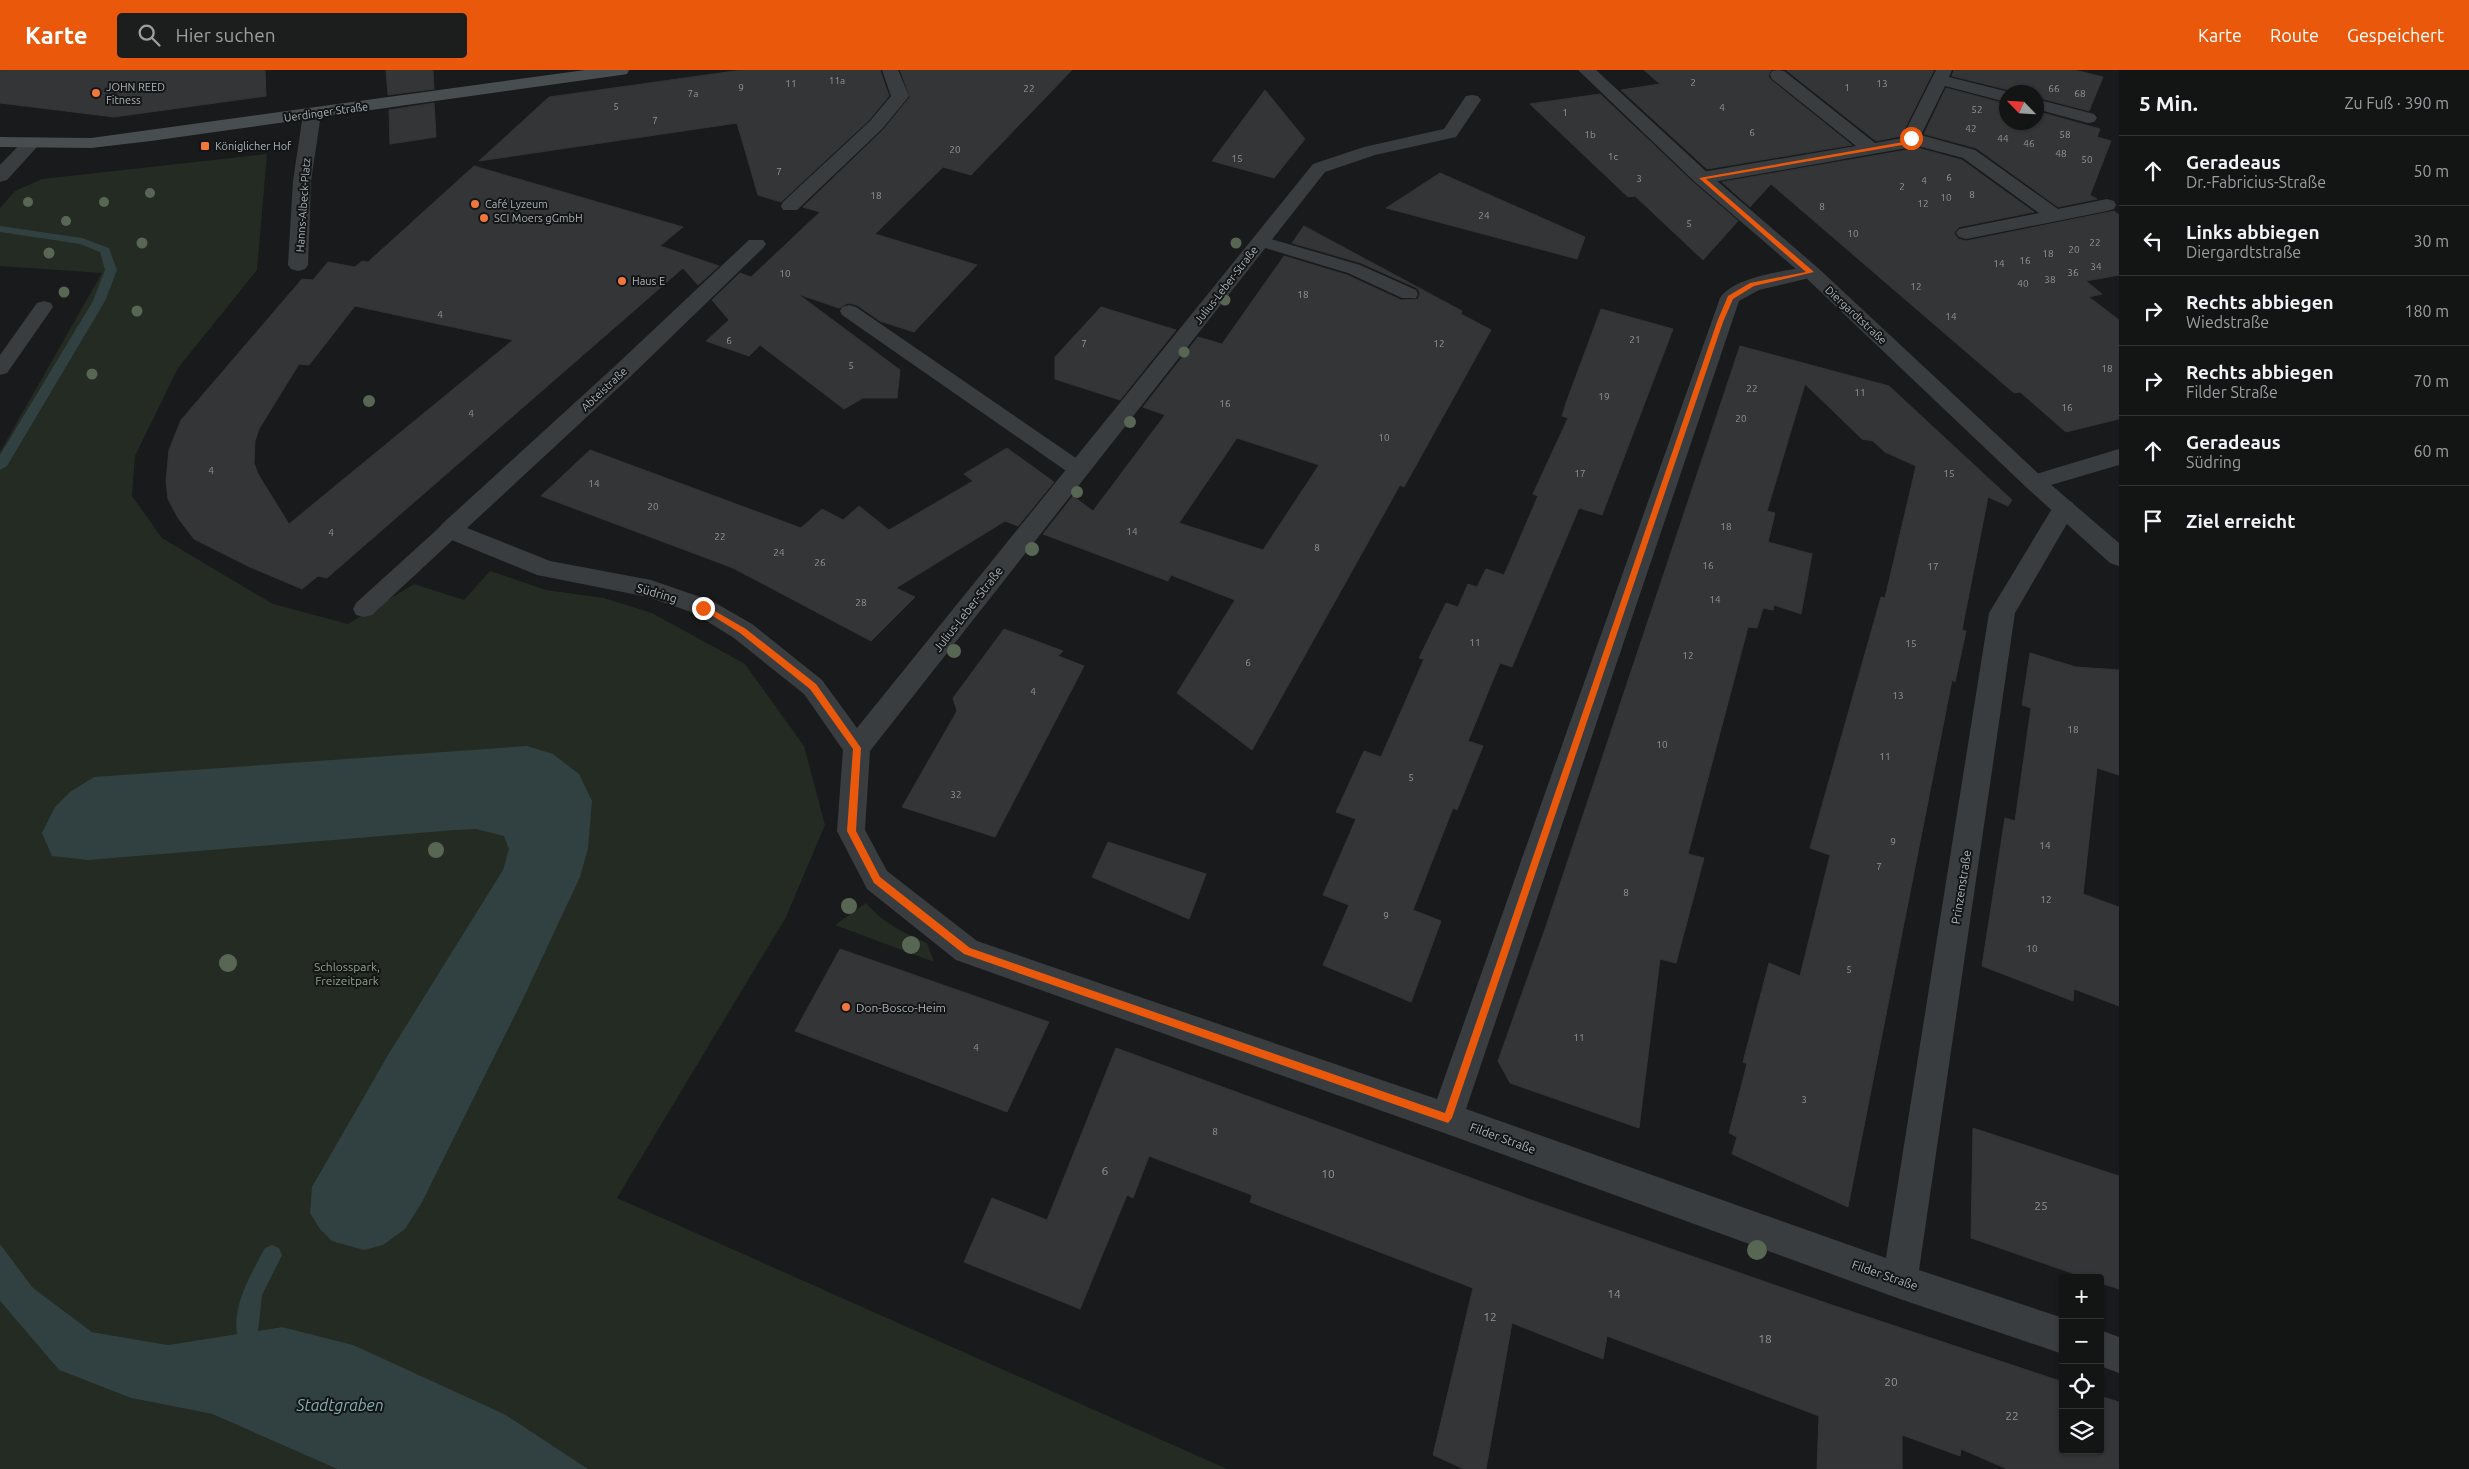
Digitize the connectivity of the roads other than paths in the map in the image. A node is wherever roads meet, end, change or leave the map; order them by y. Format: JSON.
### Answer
{"nodes":[{"id":1,"x":890,"y":70,"type":"edge"},
{"id":2,"x":1586,"y":70,"type":"edge"},
{"id":3,"x":610,"y":71,"type":"edge"},
{"id":4,"x":1778,"y":74,"type":"dead end"},
{"id":5,"x":1942,"y":75,"type":"edge"},
{"id":6,"x":1999,"y":95,"type":"edge"},
{"id":7,"x":1472,"y":100,"type":"dead end"},
{"id":8,"x":2044,"y":106,"type":"edge"},
{"id":9,"x":312,"y":114,"type":"junction"},
{"id":10,"x":2088,"y":118,"type":"dead end"},
{"id":11,"x":0,"y":136,"type":"edge"},
{"id":12,"x":1911,"y":138,"type":"junction"},
{"id":13,"x":0,"y":142,"type":"edge"},
{"id":14,"x":30,"y":144,"type":"junction"},
{"id":15,"x":1871,"y":149,"type":"junction"},
{"id":16,"x":0,"y":176,"type":"edge"},
{"id":17,"x":1702,"y":178,"type":"junction"},
{"id":18,"x":2107,"y":205,"type":"dead end"},
{"id":19,"x":790,"y":206,"type":"dead end"},
{"id":20,"x":2054,"y":216,"type":"junction"},
{"id":21,"x":1966,"y":233,"type":"dead end"},
{"id":22,"x":1261,"y":241,"type":"junction"},
{"id":23,"x":756,"y":244,"type":"dead end"},
{"id":24,"x":298,"y":266,"type":"dead end"},
{"id":25,"x":1811,"y":272,"type":"junction"},
{"id":26,"x":1409,"y":294,"type":"dead end"},
{"id":27,"x":44,"y":307,"type":"dead end"},
{"id":28,"x":849,"y":312,"type":"dead end"},
{"id":29,"x":0,"y":369,"type":"edge"},
{"id":30,"x":2119,"y":457,"type":"edge"},
{"id":31,"x":1079,"y":470,"type":"junction"},
{"id":32,"x":2034,"y":482,"type":"junction"},
{"id":33,"x":2064,"y":508,"type":"junction"},
{"id":34,"x":450,"y":530,"type":"junction"},
{"id":35,"x":2119,"y":557,"type":"edge"},
{"id":36,"x":364,"y":609,"type":"dead end"},
{"id":37,"x":857,"y":748,"type":"junction"},
{"id":38,"x":1448,"y":1118,"type":"junction"},
{"id":39,"x":1900,"y":1281,"type":"junction"},
{"id":40,"x":2059,"y":1335,"type":"edge"},
{"id":41,"x":2104,"y":1349,"type":"edge"},
{"id":42,"x":2119,"y":1355,"type":"edge"}],
"edges":[{"from":1,"to":19,"type":"street"},
{"from":2,"to":17,"type":"street","name":"Diergardtstraße"},
{"from":3,"to":9,"type":"main road","name":"Uerdinger Straße"},
{"from":4,"to":15,"type":"street"},
{"from":5,"to":6,"type":"street"},
{"from":5,"to":12,"type":"street"},
{"from":7,"to":22,"type":"street","name":"Julius-Leber-Straße"},
{"from":8,"to":10,"type":"street"},
{"from":9,"to":14,"type":"main road","name":"Uerdinger Straße"},
{"from":9,"to":24,"type":"street","name":"Hanns-Albeck-Platz"},
{"from":11,"to":14,"type":"main road"},
{"from":12,"to":15,"type":"street"},
{"from":12,"to":20,"type":"street"},
{"from":13,"to":14,"type":"main road"},
{"from":14,"to":16,"type":"street"},
{"from":15,"to":17,"type":"street"},
{"from":17,"to":25,"type":"street","name":"Diergardtstraße"},
{"from":18,"to":20,"type":"street"},
{"from":20,"to":21,"type":"street"},
{"from":22,"to":26,"type":"lane","name":"Julius-Leber-Straße"},
{"from":22,"to":31,"type":"street","name":"Julius-Leber-Straße"},
{"from":23,"to":34,"type":"street","name":"Abteistraße"},
{"from":25,"to":32,"type":"street","name":"Diergardtstraße"},
{"from":25,"to":38,"type":"street"},
{"from":27,"to":29,"type":"lane"},
{"from":28,"to":31,"type":"lane"},
{"from":30,"to":32,"type":"street"},
{"from":31,"to":37,"type":"street","name":"Julius-Leber-Straße"},
{"from":32,"to":33,"type":"street","name":"Diergardtstraße"},
{"from":33,"to":35,"type":"street","name":"Diergardtstraße"},
{"from":33,"to":39,"type":"street","name":"Prinzenstraße"},
{"from":34,"to":36,"type":"lane"},
{"from":34,"to":37,"type":"street","name":"Südring"},
{"from":37,"to":38,"type":"street","name":"Filder Straße"},
{"from":38,"to":39,"type":"street","name":"Filder Straße"},
{"from":39,"to":40,"type":"street","name":"Filder Straße"},
{"from":41,"to":42,"type":"street"}]}
